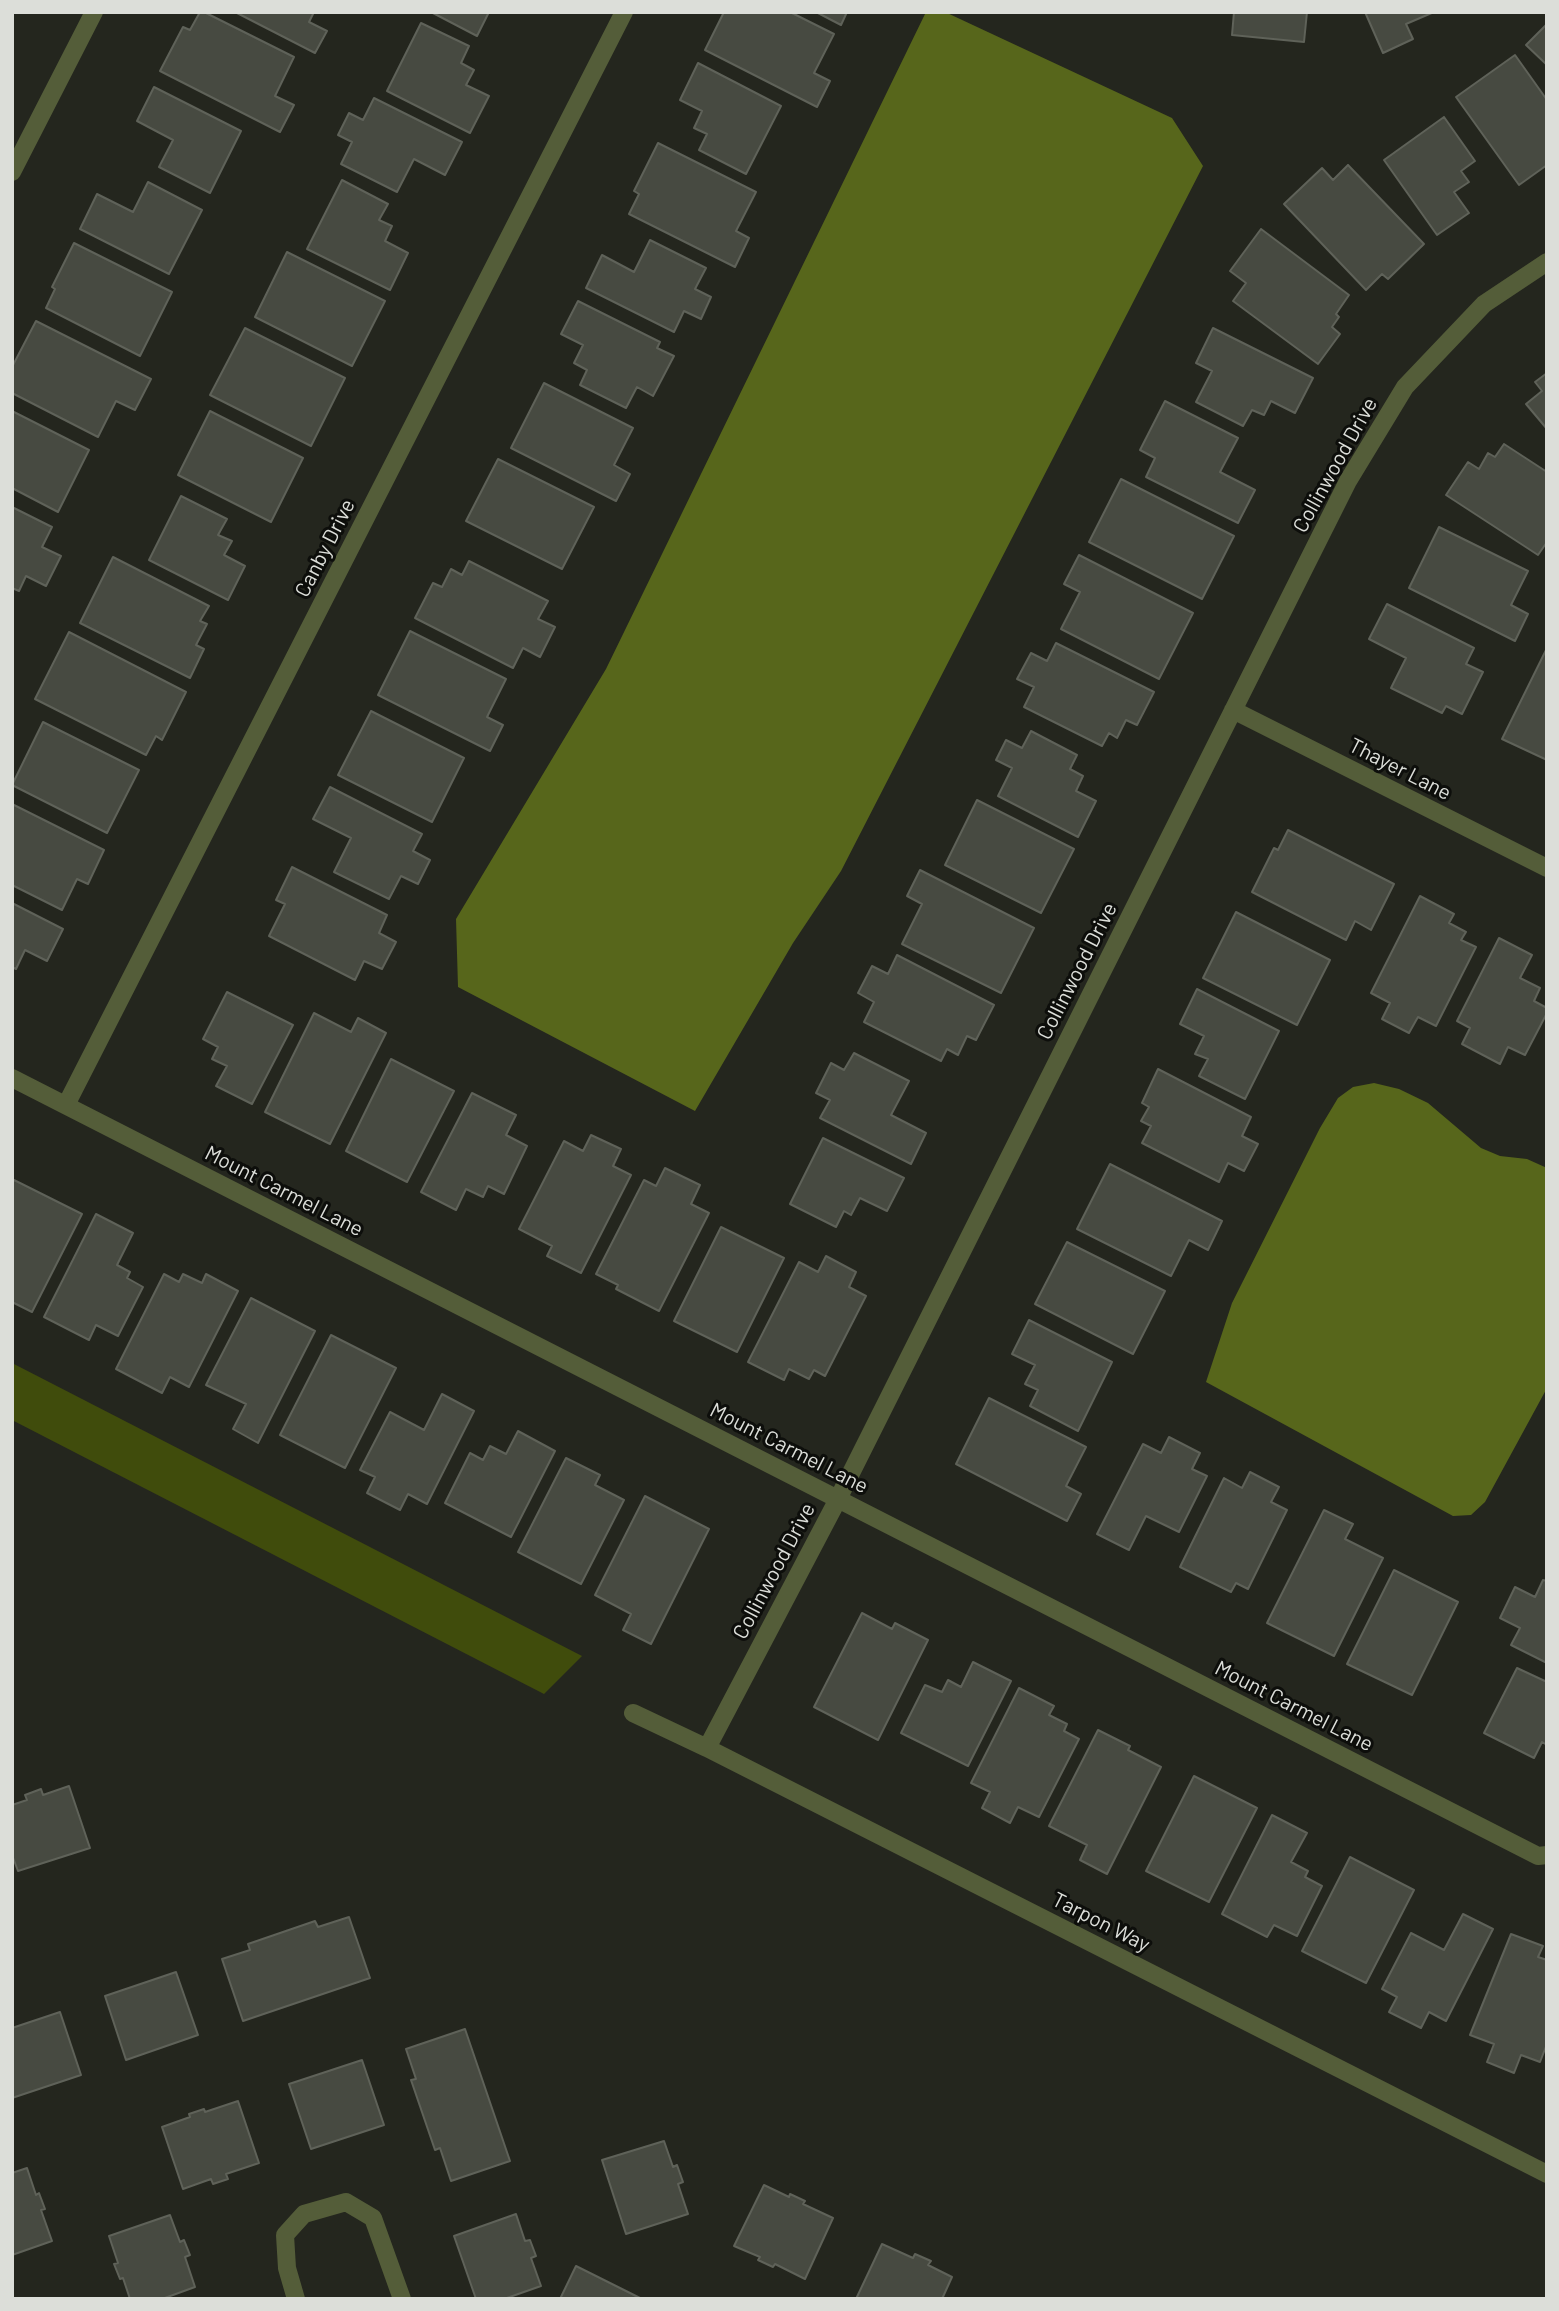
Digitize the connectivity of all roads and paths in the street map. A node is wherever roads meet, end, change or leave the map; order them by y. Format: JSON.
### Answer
{"nodes":[{"id":1,"x":94,"y":12,"type":"edge"},
{"id":2,"x":624,"y":12,"type":"edge"},
{"id":3,"x":12,"y":172,"type":"edge"},
{"id":4,"x":1547,"y":262,"type":"edge"},
{"id":5,"x":1233,"y":710,"type":"junction"},
{"id":6,"x":1547,"y":868,"type":"edge"},
{"id":7,"x":12,"y":1077,"type":"edge"},
{"id":8,"x":66,"y":1105,"type":"junction"},
{"id":9,"x":838,"y":1499,"type":"junction"},
{"id":10,"x":633,"y":1713,"type":"dead end"},
{"id":11,"x":706,"y":1748,"type":"junction"},
{"id":12,"x":1547,"y":1855,"type":"edge"},
{"id":13,"x":1547,"y":2174,"type":"edge"},
{"id":14,"x":296,"y":2299,"type":"edge"},
{"id":15,"x":402,"y":2299,"type":"edge"}],
"edges":[{"from":1,"to":3,"type":"street"},
{"from":2,"to":8,"type":"street","name":"Canby Drive"},
{"from":4,"to":5,"type":"street","name":"Collinwood Drive"},
{"from":5,"to":6,"type":"street","name":"Thayer Lane"},
{"from":5,"to":9,"type":"street","name":"Collinwood Drive"},
{"from":7,"to":8,"type":"street","name":"Mount Carmel Lane"},
{"from":8,"to":9,"type":"street","name":"Mount Carmel Lane"},
{"from":9,"to":11,"type":"street","name":"Collinwood Drive"},
{"from":9,"to":12,"type":"street","name":"Mount Carmel Lane"},
{"from":10,"to":11,"type":"street","name":"Tarpon Way"},
{"from":11,"to":13,"type":"street","name":"Tarpon Way"},
{"from":14,"to":15,"type":"street"}]}
